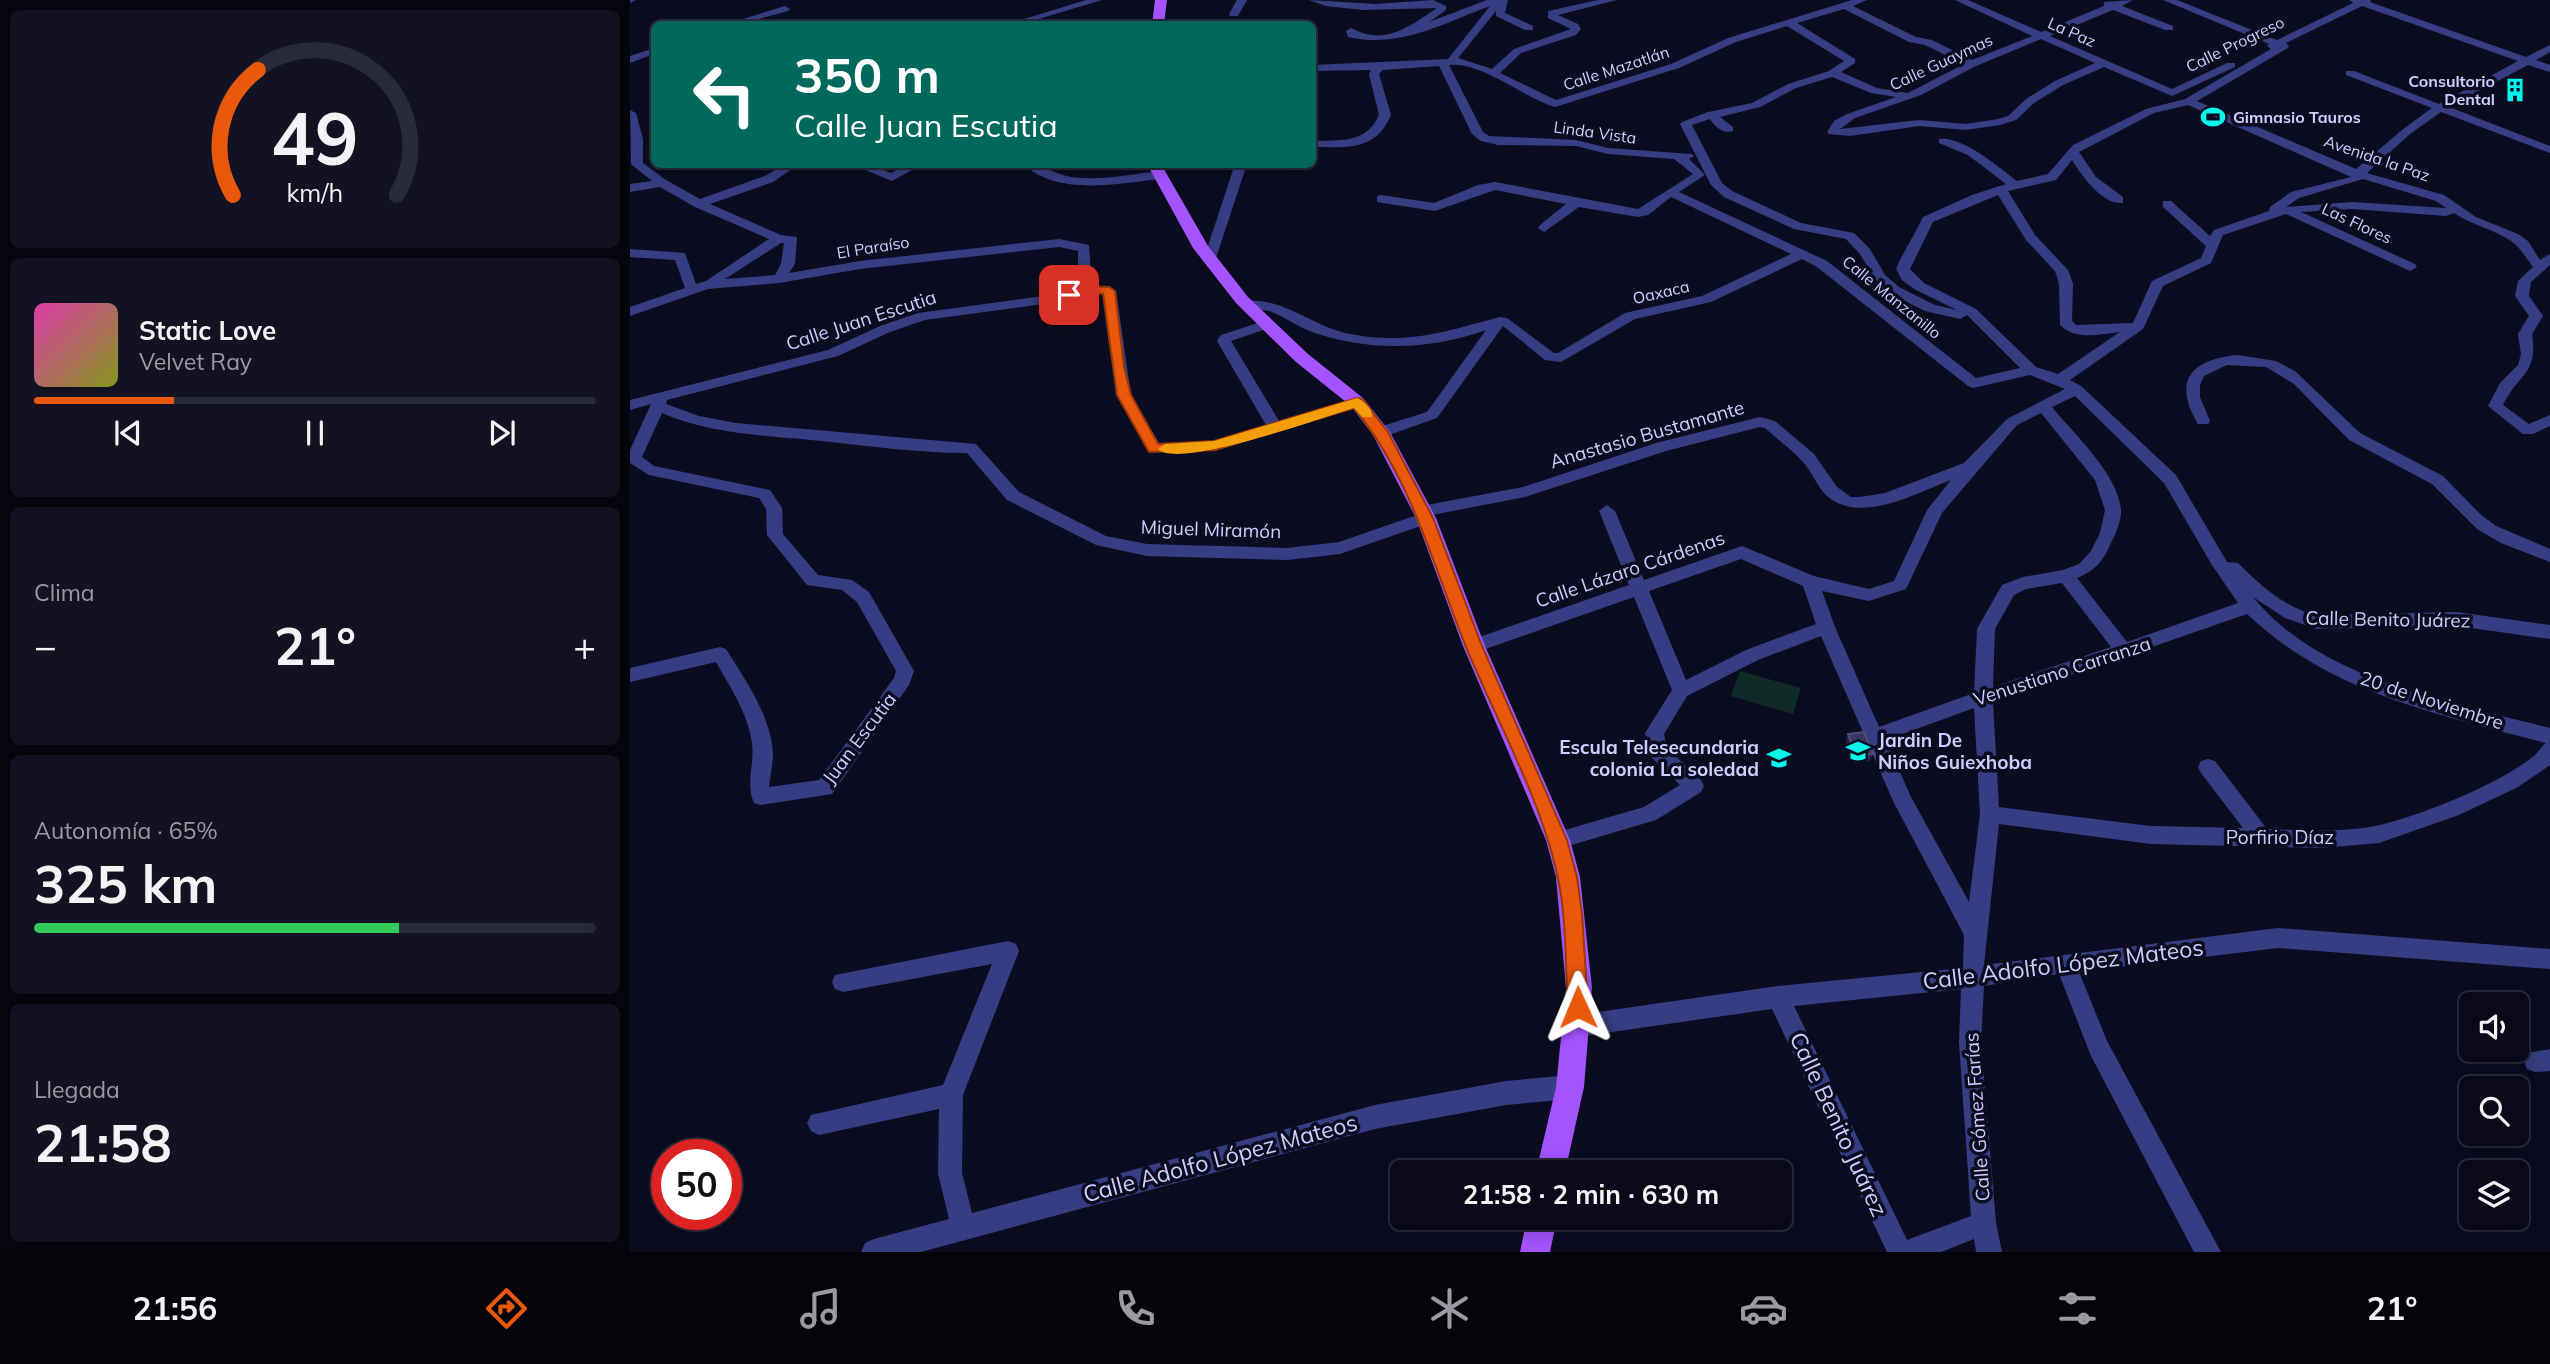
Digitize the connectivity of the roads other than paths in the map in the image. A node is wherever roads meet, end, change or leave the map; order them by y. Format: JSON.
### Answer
{"nodes":[{"id":1,"x":1097,"y":0,"type":"edge"},
{"id":2,"x":1161,"y":0,"type":"edge"},
{"id":3,"x":1242,"y":0,"type":"edge"},
{"id":4,"x":1500,"y":0,"type":"edge"},
{"id":5,"x":1612,"y":0,"type":"edge"},
{"id":6,"x":1827,"y":0,"type":"edge"},
{"id":7,"x":1862,"y":0,"type":"edge"},
{"id":8,"x":1960,"y":0,"type":"edge"},
{"id":9,"x":2128,"y":0,"type":"edge"},
{"id":10,"x":2168,"y":0,"type":"edge"},
{"id":11,"x":1314,"y":3,"type":"edge"},
{"id":12,"x":1843,"y":3,"type":"edge"},
{"id":13,"x":2108,"y":3,"type":"edge"},
{"id":14,"x":2366,"y":3,"type":"edge"},
{"id":15,"x":785,"y":9,"type":"dead end"},
{"id":16,"x":1234,"y":14,"type":"dead end"},
{"id":17,"x":742,"y":21,"type":"edge"},
{"id":18,"x":1024,"y":21,"type":"edge"},
{"id":19,"x":1158,"y":21,"type":"edge"},
{"id":20,"x":1789,"y":23,"type":"junction"},
{"id":21,"x":1529,"y":28,"type":"dead end"},
{"id":22,"x":2169,"y":28,"type":"dead end"},
{"id":23,"x":1351,"y":31,"type":"dead end"},
{"id":24,"x":1401,"y":36,"type":"junction"},
{"id":25,"x":2036,"y":37,"type":"junction"},
{"id":26,"x":2281,"y":45,"type":"junction"},
{"id":27,"x":2550,"y":48,"type":"edge"},
{"id":28,"x":651,"y":52,"type":"edge"},
{"id":29,"x":630,"y":61,"type":"edge"},
{"id":30,"x":1448,"y":62,"type":"junction"},
{"id":31,"x":2104,"y":63,"type":"junction"},
{"id":32,"x":2542,"y":63,"type":"edge"},
{"id":33,"x":1972,"y":64,"type":"junction"},
{"id":34,"x":1316,"y":68,"type":"edge"},
{"id":35,"x":1377,"y":71,"type":"junction"},
{"id":36,"x":1833,"y":72,"type":"junction"},
{"id":37,"x":2350,"y":73,"type":"dead end"},
{"id":38,"x":1494,"y":74,"type":"junction"},
{"id":39,"x":1917,"y":93,"type":"junction"},
{"id":40,"x":2172,"y":93,"type":"joint"},
{"id":41,"x":2189,"y":101,"type":"junction"},
{"id":42,"x":2449,"y":109,"type":"junction"},
{"id":43,"x":630,"y":113,"type":"edge"},
{"id":44,"x":1712,"y":114,"type":"junction"},
{"id":45,"x":1729,"y":129,"type":"dead end"},
{"id":46,"x":1943,"y":141,"type":"dead end"},
{"id":47,"x":1316,"y":144,"type":"edge"},
{"id":48,"x":2550,"y":149,"type":"edge"},
{"id":49,"x":2073,"y":151,"type":"junction"},
{"id":50,"x":1678,"y":156,"type":"junction"},
{"id":51,"x":1705,"y":157,"type":"junction"},
{"id":52,"x":787,"y":168,"type":"edge"},
{"id":53,"x":868,"y":168,"type":"edge"},
{"id":54,"x":909,"y":168,"type":"edge"},
{"id":55,"x":1033,"y":168,"type":"edge"},
{"id":56,"x":1240,"y":168,"type":"edge"},
{"id":57,"x":1158,"y":170,"type":"edge"},
{"id":58,"x":2358,"y":174,"type":"junction"},
{"id":59,"x":662,"y":183,"type":"junction"},
{"id":60,"x":2015,"y":185,"type":"junction"},
{"id":61,"x":630,"y":188,"type":"edge"},
{"id":62,"x":2001,"y":190,"type":"junction"},
{"id":63,"x":1670,"y":192,"type":"junction"},
{"id":64,"x":1381,"y":199,"type":"dead end"},
{"id":65,"x":2119,"y":200,"type":"dead end"},
{"id":66,"x":1576,"y":202,"type":"junction"},
{"id":67,"x":699,"y":204,"type":"junction"},
{"id":68,"x":2167,"y":204,"type":"dead end"},
{"id":69,"x":2455,"y":208,"type":"junction"},
{"id":70,"x":2288,"y":211,"type":"junction"},
{"id":71,"x":2269,"y":215,"type":"junction"},
{"id":72,"x":1544,"y":228,"type":"dead end"},
{"id":73,"x":779,"y":239,"type":"junction"},
{"id":74,"x":2211,"y":244,"type":"junction"},
{"id":75,"x":630,"y":253,"type":"edge"},
{"id":76,"x":1801,"y":255,"type":"junction"},
{"id":77,"x":1210,"y":258,"type":"junction"},
{"id":78,"x":2545,"y":263,"type":"edge"},
{"id":79,"x":2410,"y":267,"type":"dead end"},
{"id":80,"x":779,"y":279,"type":"junction"},
{"id":81,"x":706,"y":285,"type":"junction"},
{"id":82,"x":692,"y":290,"type":"junction"},
{"id":83,"x":1085,"y":290,"type":"junction"},
{"id":84,"x":1247,"y":305,"type":"junction"},
{"id":85,"x":630,"y":312,"type":"edge"},
{"id":86,"x":1500,"y":321,"type":"junction"},
{"id":87,"x":1267,"y":324,"type":"junction"},
{"id":88,"x":2138,"y":326,"type":"junction"},
{"id":89,"x":1988,"y":328,"type":"junction"},
{"id":90,"x":2031,"y":370,"type":"junction"},
{"id":91,"x":2060,"y":380,"type":"junction"},
{"id":92,"x":2076,"y":389,"type":"junction"},
{"id":93,"x":660,"y":401,"type":"junction"},
{"id":94,"x":1357,"y":402,"type":"junction"},
{"id":95,"x":630,"y":405,"type":"edge"},
{"id":96,"x":2043,"y":406,"type":"junction"},
{"id":97,"x":2203,"y":421,"type":"dead end"},
{"id":98,"x":2550,"y":421,"type":"edge"},
{"id":99,"x":1275,"y":427,"type":"junction"},
{"id":100,"x":1381,"y":432,"type":"junction"},
{"id":101,"x":1970,"y":467,"type":"junction"},
{"id":102,"x":1607,"y":511,"type":"dead end"},
{"id":103,"x":1424,"y":514,"type":"junction"},
{"id":104,"x":2210,"y":545,"type":"junction"},
{"id":105,"x":2550,"y":556,"type":"edge"},
{"id":106,"x":2066,"y":576,"type":"junction"},
{"id":107,"x":1810,"y":582,"type":"junction"},
{"id":108,"x":1638,"y":589,"type":"junction"},
{"id":109,"x":2250,"y":606,"type":"junction"},
{"id":110,"x":1826,"y":627,"type":"junction"},
{"id":111,"x":2550,"y":632,"type":"edge"},
{"id":112,"x":1474,"y":646,"type":"junction"},
{"id":113,"x":2124,"y":652,"type":"junction"},
{"id":114,"x":630,"y":675,"type":"edge"},
{"id":115,"x":1681,"y":691,"type":"junction"},
{"id":116,"x":1983,"y":696,"type":"junction"},
{"id":117,"x":2550,"y":736,"type":"edge"},
{"id":118,"x":1873,"y":737,"type":"junction"},
{"id":119,"x":2550,"y":749,"type":"edge"},
{"id":120,"x":2208,"y":768,"type":"dead end"},
{"id":121,"x":1990,"y":814,"type":"junction"},
{"id":122,"x":2262,"y":838,"type":"junction"},
{"id":123,"x":1558,"y":840,"type":"junction"},
{"id":124,"x":1975,"y":934,"type":"junction"},
{"id":125,"x":2550,"y":959,"type":"edge"},
{"id":126,"x":2065,"y":963,"type":"junction"},
{"id":127,"x":1974,"y":977,"type":"junction"},
{"id":128,"x":843,"y":982,"type":"dead end"},
{"id":129,"x":1778,"y":997,"type":"junction"},
{"id":130,"x":1577,"y":1026,"type":"junction"},
{"id":131,"x":1570,"y":1087,"type":"junction"},
{"id":132,"x":951,"y":1095,"type":"junction"},
{"id":133,"x":819,"y":1123,"type":"dead end"},
{"id":134,"x":1554,"y":1160,"type":"edge"},
{"id":135,"x":1984,"y":1223,"type":"junction"},
{"id":136,"x":963,"y":1226,"type":"junction"},
{"id":137,"x":1540,"y":1230,"type":"edge"},
{"id":138,"x":937,"y":1243,"type":"edge"},
{"id":139,"x":874,"y":1252,"type":"edge"},
{"id":140,"x":1535,"y":1252,"type":"edge"},
{"id":141,"x":1900,"y":1252,"type":"edge"},
{"id":142,"x":1909,"y":1252,"type":"edge"},
{"id":143,"x":1989,"y":1252,"type":"edge"},
{"id":144,"x":2208,"y":1252,"type":"edge"}],
"edges":[{"from":1,"to":18,"type":"street"},
{"from":2,"to":19,"type":"main road"},
{"from":3,"to":16,"type":"street"},
{"from":4,"to":21,"type":"street"},
{"from":4,"to":24,"type":"street"},
{"from":4,"to":30,"type":"street"},
{"from":5,"to":38,"type":"street"},
{"from":6,"to":12,"type":"street","name":"Calle Mazatlán"},
{"from":7,"to":12,"type":"street","name":"Calle Mazatlán"},
{"from":8,"to":25,"type":"street","name":"La Paz"},
{"from":9,"to":13,"type":"street","name":"Calle Guaymas"},
{"from":10,"to":26,"type":"street"},
{"from":11,"to":24,"type":"street"},
{"from":12,"to":20,"type":"street","name":"Calle Mazatlán"},
{"from":12,"to":33,"type":"street"},
{"from":13,"to":22,"type":"street"},
{"from":13,"to":25,"type":"street","name":"Calle Guaymas"},
{"from":14,"to":26,"type":"street","name":"Calle Progreso"},
{"from":14,"to":32,"type":"street"},
{"from":15,"to":17,"type":"street"},
{"from":20,"to":36,"type":"street"},
{"from":20,"to":38,"type":"street","name":"Calle Mazatlán"},
{"from":23,"to":24,"type":"street"},
{"from":25,"to":31,"type":"street","name":"La Paz"},
{"from":25,"to":33,"type":"street","name":"Calle Guaymas"},
{"from":26,"to":40,"type":"street","name":"Calle Progreso"},
{"from":26,"to":41,"type":"street","name":"Calle Progreso"},
{"from":27,"to":32,"type":"street"},
{"from":28,"to":29,"type":"street"},
{"from":30,"to":35,"type":"street","name":"Calle Mazatlán"},
{"from":30,"to":38,"type":"street","name":"Calle Mazatlán"},
{"from":30,"to":50,"type":"street","name":"Linda Vista"},
{"from":31,"to":39,"type":"street","name":"Calle Guaymas"},
{"from":31,"to":40,"type":"street","name":"La Paz"},
{"from":32,"to":42,"type":"street"},
{"from":33,"to":39,"type":"street","name":"Calle Guaymas"},
{"from":34,"to":35,"type":"street","name":"Calle Mazatlán"},
{"from":35,"to":47,"type":"street"},
{"from":36,"to":39,"type":"street"},
{"from":36,"to":44,"type":"street"},
{"from":37,"to":42,"type":"street"},
{"from":41,"to":49,"type":"street","name":"Calle Progreso"},
{"from":41,"to":58,"type":"street","name":"Avenida la Paz"},
{"from":42,"to":48,"type":"street"},
{"from":42,"to":58,"type":"street"},
{"from":43,"to":59,"type":"street"},
{"from":44,"to":45,"type":"street"},
{"from":44,"to":51,"type":"street"},
{"from":46,"to":60,"type":"street"},
{"from":49,"to":60,"type":"street","name":"Calle Progreso"},
{"from":49,"to":65,"type":"street"},
{"from":50,"to":51,"type":"street","name":"Linda Vista"},
{"from":50,"to":63,"type":"street"},
{"from":51,"to":89,"type":"street"},
{"from":52,"to":67,"type":"street"},
{"from":53,"to":54,"type":"street"},
{"from":55,"to":57,"type":"street"},
{"from":56,"to":77,"type":"street"},
{"from":57,"to":77,"type":"main road"},
{"from":58,"to":69,"type":"street","name":"Avenida la Paz"},
{"from":58,"to":71,"type":"street"},
{"from":59,"to":61,"type":"street"},
{"from":59,"to":67,"type":"street"},
{"from":60,"to":62,"type":"street","name":"Calle Progreso"},
{"from":62,"to":88,"type":"street"},
{"from":62,"to":89,"type":"street","name":"Calle Progreso"},
{"from":63,"to":66,"type":"street"},
{"from":63,"to":76,"type":"street","name":"Calle Manzanillo"},
{"from":64,"to":66,"type":"street"},
{"from":66,"to":72,"type":"street"},
{"from":67,"to":73,"type":"street"},
{"from":68,"to":74,"type":"street"},
{"from":69,"to":70,"type":"street"},
{"from":69,"to":78,"type":"street","name":"Avenida la Paz"},
{"from":70,"to":71,"type":"street"},
{"from":70,"to":79,"type":"street","name":"Las Flores"},
{"from":71,"to":74,"type":"street"},
{"from":73,"to":80,"type":"street"},
{"from":73,"to":81,"type":"street"},
{"from":74,"to":88,"type":"street"},
{"from":75,"to":82,"type":"street"},
{"from":76,"to":86,"type":"street","name":"Oaxaca"},
{"from":76,"to":90,"type":"street","name":"Calle Manzanillo"},
{"from":77,"to":84,"type":"main road"},
{"from":78,"to":98,"type":"street"},
{"from":80,"to":81,"type":"street","name":"El Paraíso"},
{"from":80,"to":83,"type":"street","name":"El Paraíso"},
{"from":81,"to":82,"type":"street","name":"El Paraíso"},
{"from":82,"to":85,"type":"street","name":"El Paraíso"},
{"from":83,"to":93,"type":"street","name":"Calle Juan Escutia"},
{"from":83,"to":99,"type":"street"},
{"from":84,"to":86,"type":"street"},
{"from":84,"to":87,"type":"main road"},
{"from":86,"to":100,"type":"street"},
{"from":87,"to":94,"type":"main road"},
{"from":87,"to":99,"type":"street"},
{"from":88,"to":91,"type":"street"},
{"from":89,"to":90,"type":"street","name":"Calle Progreso"},
{"from":90,"to":91,"type":"street","name":"Calle Progreso"},
{"from":91,"to":92,"type":"street"},
{"from":92,"to":96,"type":"street","name":"Calle Lázaro Cárdenas"},
{"from":92,"to":104,"type":"street"},
{"from":93,"to":95,"type":"street","name":"Calle Juan Escutia"},
{"from":93,"to":103,"type":"street","name":"Miguel Miramón"},
{"from":93,"to":114,"type":"street","name":"Juan Escutia"},
{"from":94,"to":99,"type":"street"},
{"from":94,"to":100,"type":"main road"},
{"from":96,"to":101,"type":"street","name":"Calle Lázaro Cárdenas"},
{"from":96,"to":106,"type":"street","name":"Calle Gómez Farías"},
{"from":97,"to":105,"type":"street"},
{"from":100,"to":103,"type":"main road"},
{"from":101,"to":103,"type":"street","name":"Anastasio Bustamante"},
{"from":101,"to":107,"type":"street","name":"Calle Lázaro Cárdenas"},
{"from":102,"to":108,"type":"street"},
{"from":103,"to":112,"type":"main road"},
{"from":104,"to":109,"type":"street"},
{"from":104,"to":111,"type":"street","name":"Calle Benito Juárez"},
{"from":106,"to":113,"type":"street"},
{"from":106,"to":116,"type":"street","name":"Calle Gómez Farías"},
{"from":107,"to":108,"type":"street","name":"Calle Lázaro Cárdenas"},
{"from":107,"to":110,"type":"street"},
{"from":108,"to":112,"type":"street","name":"Calle Lázaro Cárdenas"},
{"from":108,"to":115,"type":"street"},
{"from":109,"to":113,"type":"street","name":"Venustiano Carranza"},
{"from":109,"to":117,"type":"street","name":"20 de Noviembre"},
{"from":110,"to":115,"type":"street"},
{"from":110,"to":118,"type":"street"},
{"from":112,"to":123,"type":"main road"},
{"from":113,"to":116,"type":"street","name":"Venustiano Carranza"},
{"from":115,"to":123,"type":"street"},
{"from":116,"to":118,"type":"street","name":"Venustiano Carranza"},
{"from":116,"to":121,"type":"street","name":"Calle Gómez Farías"},
{"from":118,"to":124,"type":"street"},
{"from":119,"to":122,"type":"street","name":"Porfirio Díaz"},
{"from":120,"to":122,"type":"street"},
{"from":121,"to":122,"type":"street","name":"Porfirio Díaz"},
{"from":121,"to":124,"type":"street","name":"Calle Gómez Farías"},
{"from":123,"to":130,"type":"main road"},
{"from":124,"to":127,"type":"street","name":"Calle Gómez Farías"},
{"from":125,"to":126,"type":"street","name":"Calle Adolfo López Mateos"},
{"from":126,"to":127,"type":"street","name":"Calle Adolfo López Mateos"},
{"from":126,"to":144,"type":"street"},
{"from":127,"to":129,"type":"street","name":"Calle Adolfo López Mateos"},
{"from":127,"to":135,"type":"street","name":"Calle Gómez Farías"},
{"from":128,"to":132,"type":"street"},
{"from":129,"to":130,"type":"street","name":"Calle Adolfo López Mateos"},
{"from":129,"to":141,"type":"street","name":"Calle Benito Juárez"},
{"from":130,"to":131,"type":"main road"},
{"from":131,"to":134,"type":"main road"},
{"from":131,"to":136,"type":"street","name":"Calle Adolfo López Mateos"},
{"from":132,"to":133,"type":"street"},
{"from":132,"to":136,"type":"street"},
{"from":135,"to":142,"type":"street"},
{"from":135,"to":143,"type":"street","name":"Calle Gómez Farías"},
{"from":136,"to":138,"type":"street","name":"Calle Adolfo López Mateos"},
{"from":137,"to":140,"type":"main road"},
{"from":138,"to":139,"type":"street","name":"Calle Adolfo López Mateos"}]}
